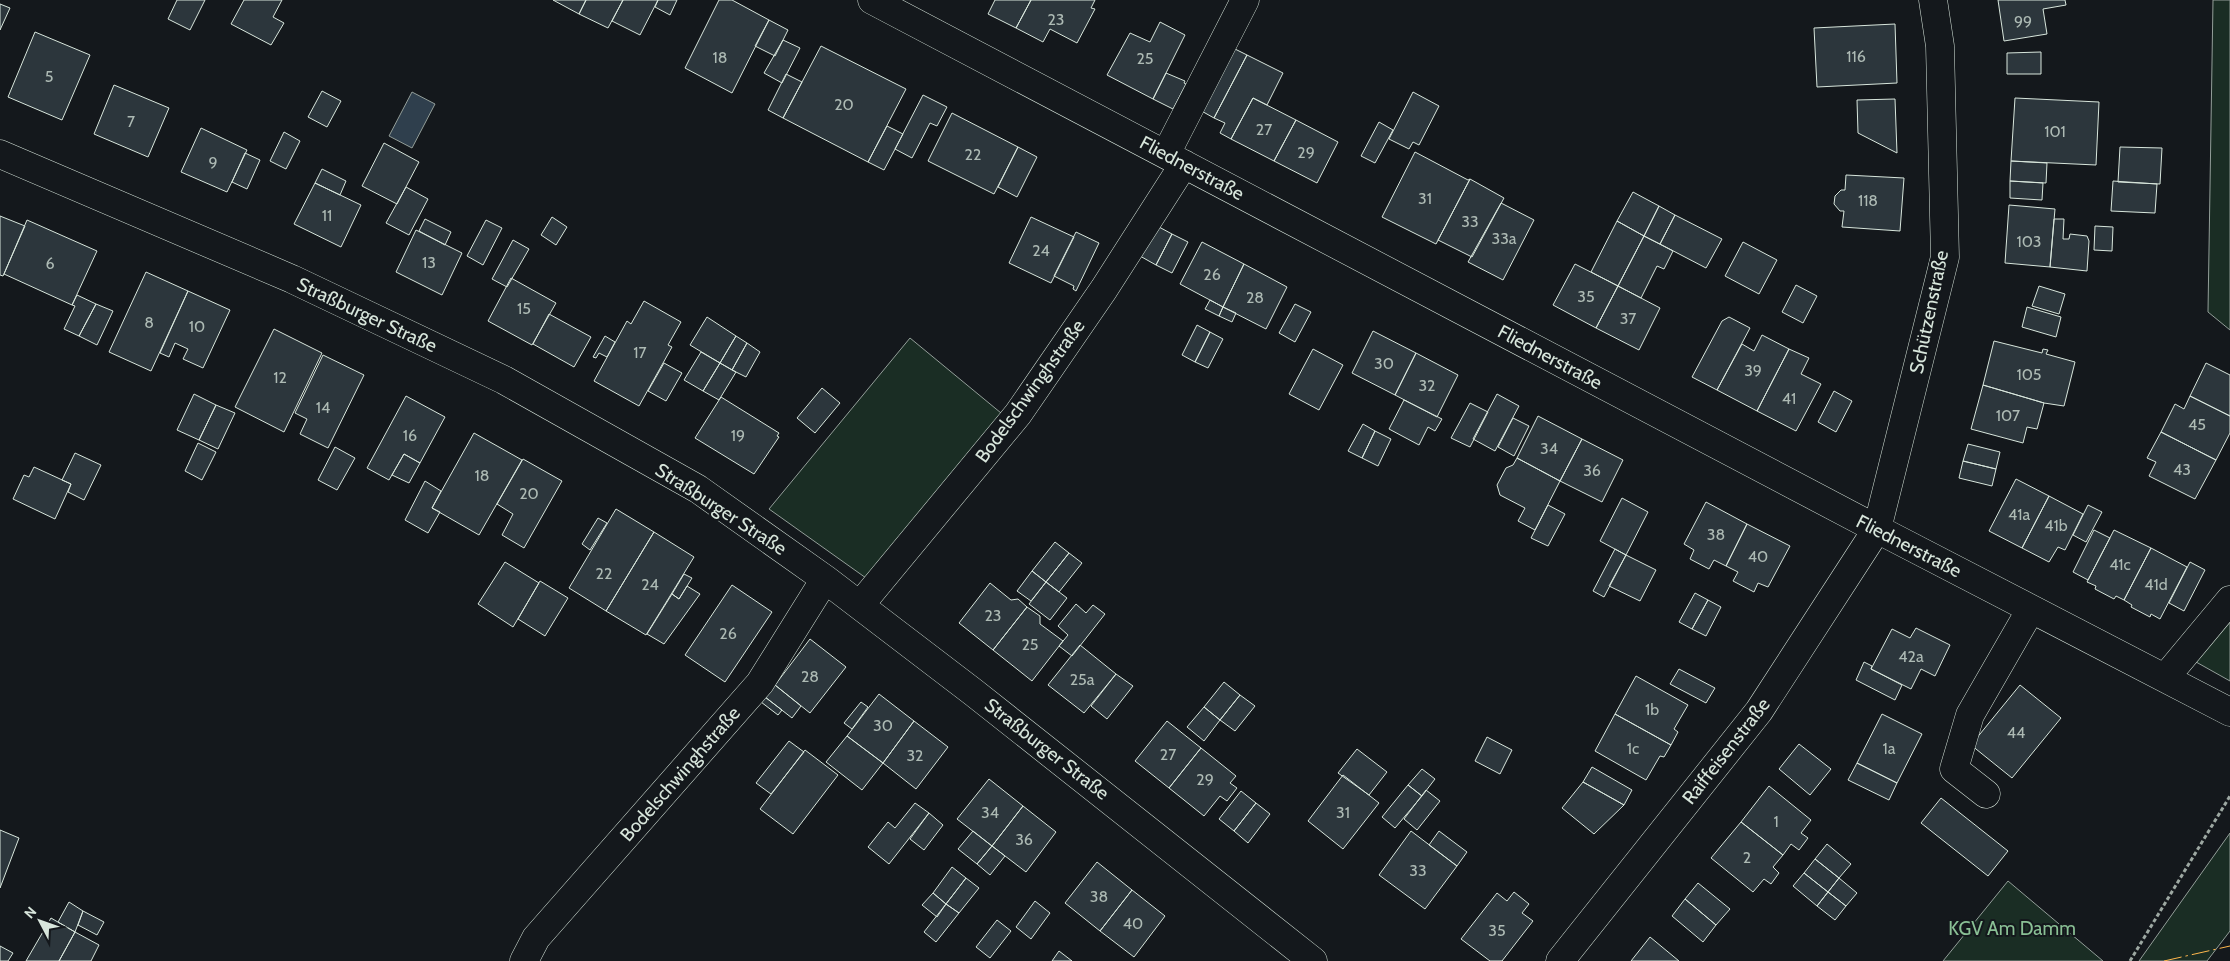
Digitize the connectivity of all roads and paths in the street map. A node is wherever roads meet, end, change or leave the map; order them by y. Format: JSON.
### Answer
{"nodes":[{"id":1,"x":872,"y":0,"type":"edge"},
{"id":2,"x":1245,"y":0,"type":"edge"},
{"id":3,"x":1933,"y":0,"type":"edge"},
{"id":4,"x":0,"y":154,"type":"edge"},
{"id":5,"x":1175,"y":159,"type":"junction"},
{"id":6,"x":1877,"y":529,"type":"junction"},
{"id":7,"x":825,"y":579,"type":"junction"},
{"id":8,"x":2230,"y":600,"type":"edge"},
{"id":9,"x":860,"y":606,"type":"junction"},
{"id":10,"x":2031,"y":609,"type":"junction"},
{"id":11,"x":2165,"y":678,"type":"junction"},
{"id":12,"x":2230,"y":712,"type":"edge"},
{"id":13,"x":1986,"y":794,"type":"dead end"},
{"id":14,"x":2230,"y":796,"type":"edge"},
{"id":15,"x":524,"y":961,"type":"edge"},
{"id":16,"x":1314,"y":961,"type":"edge"},
{"id":17,"x":1560,"y":961,"type":"edge"},
{"id":18,"x":2130,"y":961,"type":"edge"}],
"edges":[{"from":1,"to":5,"type":"street","name":"Fliednerstraße"},
{"from":2,"to":5,"type":"street","name":"Bodelschwinghstraße"},
{"from":3,"to":6,"type":"street","name":"Schützenstraße"},
{"from":4,"to":7,"type":"street","name":"Straßburger Straße"},
{"from":5,"to":6,"type":"street","name":"Fliednerstraße"},
{"from":5,"to":9,"type":"street","name":"Bodelschwinghstraße"},
{"from":6,"to":10,"type":"street","name":"Fliednerstraße"},
{"from":6,"to":17,"type":"street","name":"Raiffeisenstraße"},
{"from":7,"to":9,"type":"street","name":"Straßburger Straße"},
{"from":7,"to":15,"type":"street","name":"Bodelschwinghstraße"},
{"from":8,"to":11,"type":"street"},
{"from":9,"to":16,"type":"street","name":"Straßburger Straße"},
{"from":10,"to":11,"type":"street","name":"Fliednerstraße"},
{"from":10,"to":13,"type":"street"},
{"from":11,"to":12,"type":"street","name":"Fliednerstraße"},
{"from":14,"to":18,"type":"path"}]}
